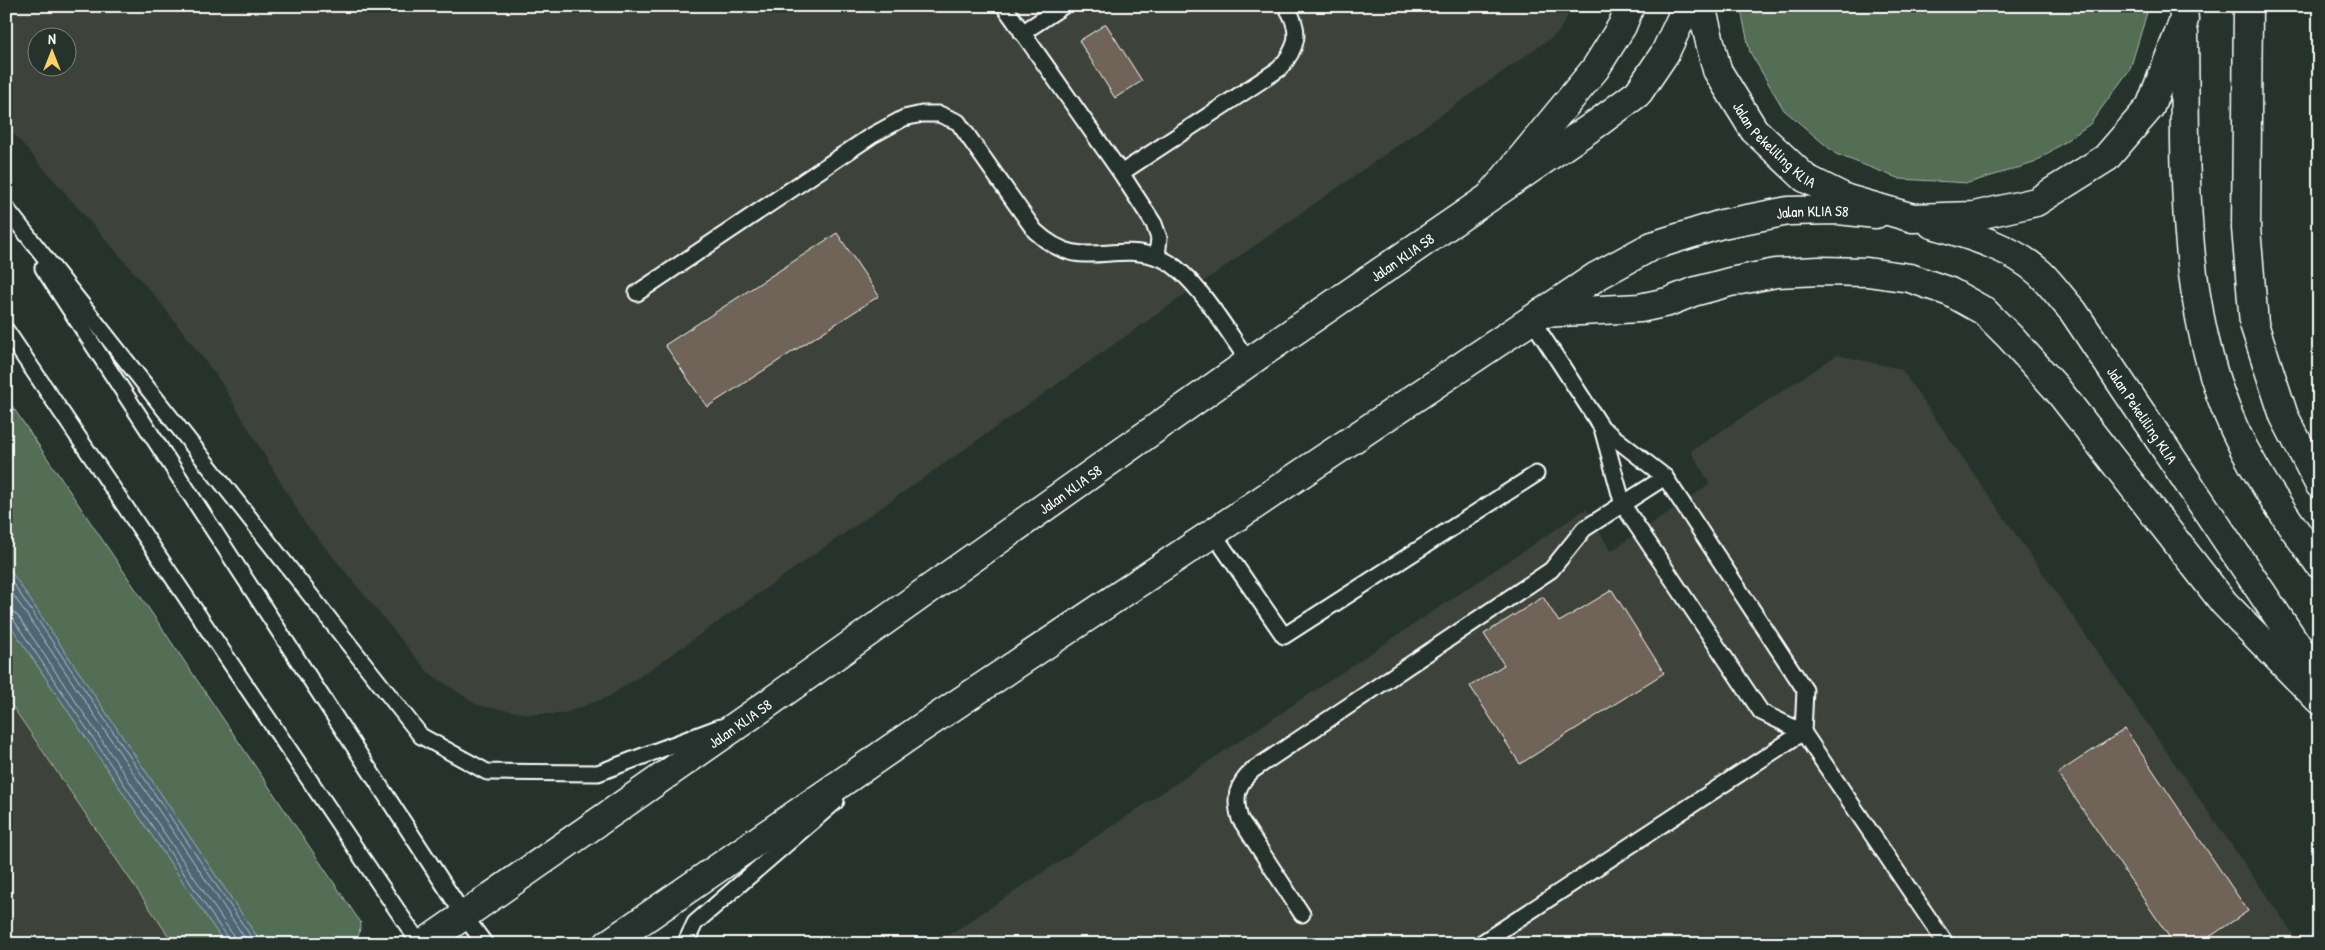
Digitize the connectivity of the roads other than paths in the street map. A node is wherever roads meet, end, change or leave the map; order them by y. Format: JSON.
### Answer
{"nodes":[{"id":1,"x":1004,"y":6,"type":"edge"},
{"id":2,"x":1062,"y":6,"type":"edge"},
{"id":3,"x":1286,"y":6,"type":"edge"},
{"id":4,"x":1630,"y":6,"type":"edge"},
{"id":5,"x":1687,"y":6,"type":"edge"},
{"id":6,"x":1701,"y":6,"type":"edge"},
{"id":7,"x":2248,"y":6,"type":"edge"},
{"id":8,"x":2184,"y":11,"type":"edge"},
{"id":9,"x":1022,"y":33,"type":"junction"},
{"id":10,"x":1121,"y":173,"type":"junction"},
{"id":11,"x":1491,"y":195,"type":"junction"},
{"id":12,"x":6,"y":208,"type":"edge"},
{"id":13,"x":6,"y":212,"type":"edge"},
{"id":14,"x":1913,"y":218,"type":"junction"},
{"id":15,"x":1157,"y":257,"type":"junction"},
{"id":16,"x":637,"y":293,"type":"dead end"},
{"id":17,"x":1537,"y":316,"type":"junction"},
{"id":18,"x":6,"y":330,"type":"edge"},
{"id":19,"x":1248,"y":362,"type":"junction"},
{"id":20,"x":1602,"y":428,"type":"junction"},
{"id":21,"x":1536,"y":474,"type":"dead end"},
{"id":22,"x":1666,"y":477,"type":"junction"},
{"id":23,"x":2319,"y":484,"type":"edge"},
{"id":24,"x":1623,"y":506,"type":"junction"},
{"id":25,"x":1213,"y":533,"type":"junction"},
{"id":26,"x":2319,"y":564,"type":"edge"},
{"id":27,"x":2319,"y":678,"type":"edge"},
{"id":28,"x":2319,"y":700,"type":"edge"},
{"id":29,"x":756,"y":712,"type":"junction"},
{"id":30,"x":915,"y":732,"type":"junction"},
{"id":31,"x":1802,"y":732,"type":"junction"},
{"id":32,"x":1302,"y":914,"type":"dead end"},
{"id":33,"x":465,"y":917,"type":"junction"},
{"id":34,"x":422,"y":944,"type":"edge"},
{"id":35,"x":485,"y":944,"type":"edge"},
{"id":36,"x":608,"y":944,"type":"edge"},
{"id":37,"x":685,"y":944,"type":"edge"},
{"id":38,"x":1480,"y":944,"type":"edge"},
{"id":39,"x":1946,"y":944,"type":"edge"}],
"edges":[{"from":1,"to":9,"type":"lane"},
{"from":2,"to":9,"type":"lane"},
{"from":3,"to":10,"type":"lane"},
{"from":4,"to":11,"type":"street"},
{"from":5,"to":11,"type":"street","name":"Jalan KLIA S8"},
{"from":6,"to":14,"type":"street","name":"Jalan Pekeliling KLIA"},
{"from":7,"to":23,"type":"street"},
{"from":8,"to":14,"type":"street","name":"Jalan Pekeliling KLIA"},
{"from":8,"to":26,"type":"street","name":"Jalan Pekeliling KLIA"},
{"from":9,"to":10,"type":"lane"},
{"from":10,"to":15,"type":"lane"},
{"from":11,"to":19,"type":"street","name":"Jalan KLIA S8"},
{"from":12,"to":29,"type":"lane"},
{"from":13,"to":33,"type":"lane"},
{"from":14,"to":17,"type":"street","name":"Jalan KLIA S8"},
{"from":14,"to":27,"type":"street","name":"Jalan Pekeliling KLIA"},
{"from":15,"to":16,"type":"lane"},
{"from":15,"to":19,"type":"lane"},
{"from":17,"to":20,"type":"lane"},
{"from":17,"to":25,"type":"street","name":"Jalan KLIA S8"},
{"from":17,"to":28,"type":"street"},
{"from":18,"to":34,"type":"lane"},
{"from":19,"to":29,"type":"street","name":"Jalan KLIA S8"},
{"from":20,"to":22,"type":"lane"},
{"from":20,"to":24,"type":"lane"},
{"from":21,"to":25,"type":"lane"},
{"from":22,"to":24,"type":"lane"},
{"from":22,"to":31,"type":"lane"},
{"from":24,"to":31,"type":"lane"},
{"from":24,"to":32,"type":"lane"},
{"from":25,"to":30,"type":"street","name":"Jalan KLIA S8"},
{"from":29,"to":33,"type":"street","name":"Jalan KLIA S8"},
{"from":30,"to":36,"type":"street","name":"Jalan KLIA S8"},
{"from":30,"to":37,"type":"lane"},
{"from":31,"to":38,"type":"lane"},
{"from":31,"to":39,"type":"lane"},
{"from":33,"to":34,"type":"street","name":"Jalan KLIA S8"},
{"from":33,"to":35,"type":"lane"}]}
